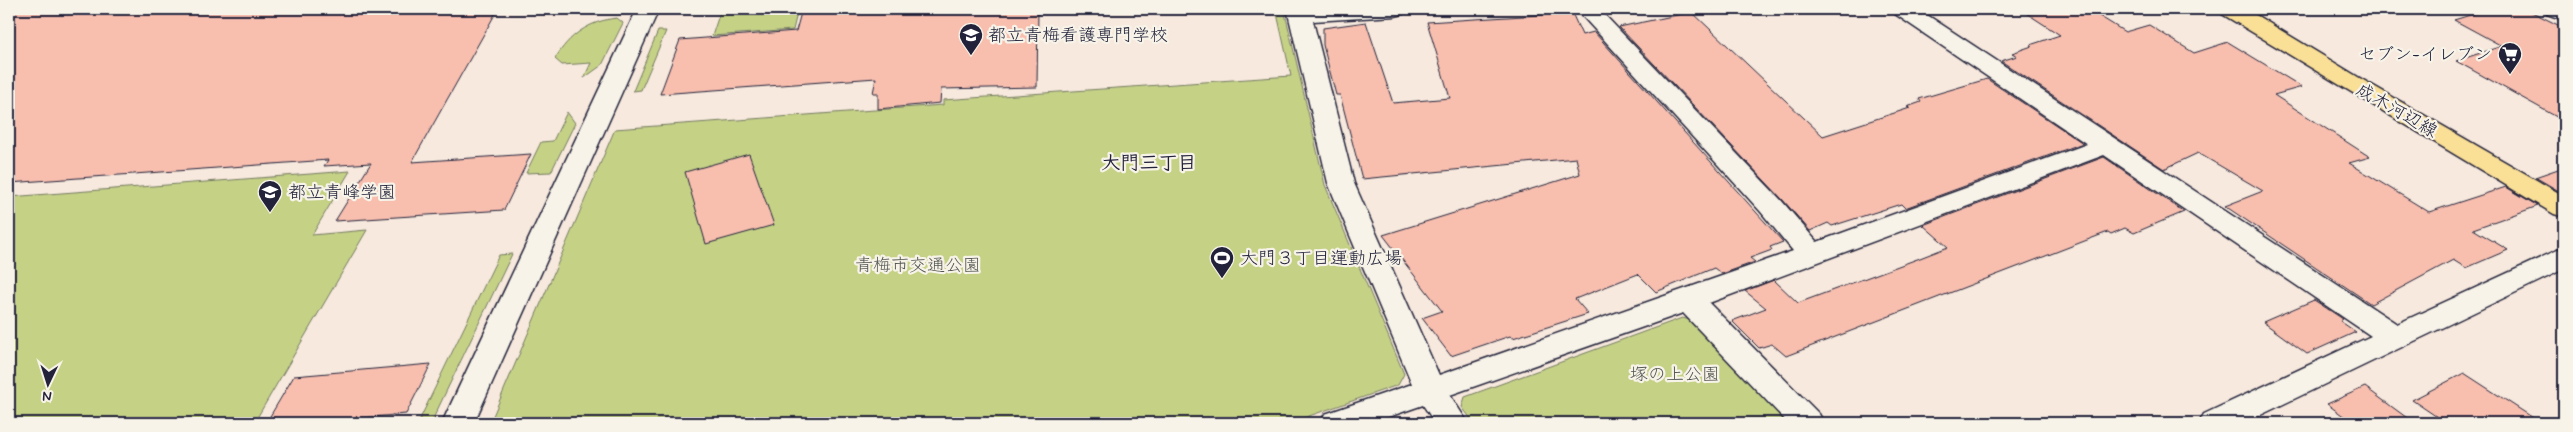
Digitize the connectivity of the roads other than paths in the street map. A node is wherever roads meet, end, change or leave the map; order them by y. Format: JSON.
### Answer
{"nodes":[{"id":1,"x":648,"y":9,"type":"edge"},
{"id":2,"x":1395,"y":9,"type":"edge"},
{"id":3,"x":1587,"y":9,"type":"edge"},
{"id":4,"x":1903,"y":9,"type":"edge"},
{"id":5,"x":2230,"y":9,"type":"edge"},
{"id":6,"x":2555,"y":9,"type":"edge"},
{"id":7,"x":1299,"y":12,"type":"edge"},
{"id":8,"x":2564,"y":14,"type":"edge"},
{"id":9,"x":2108,"y":145,"type":"junction"},
{"id":10,"x":2564,"y":208,"type":"edge"},
{"id":11,"x":1811,"y":253,"type":"junction"},
{"id":12,"x":2564,"y":257,"type":"edge"},
{"id":13,"x":1688,"y":300,"type":"junction"},
{"id":14,"x":2396,"y":338,"type":"junction"},
{"id":15,"x":1430,"y":390,"type":"junction"},
{"id":16,"x":458,"y":423,"type":"edge"},
{"id":17,"x":1336,"y":423,"type":"edge"},
{"id":18,"x":1452,"y":423,"type":"edge"},
{"id":19,"x":1808,"y":423,"type":"edge"},
{"id":20,"x":2215,"y":423,"type":"edge"}],
"edges":[{"from":1,"to":16,"type":"street"},
{"from":2,"to":7,"type":"street"},
{"from":3,"to":11,"type":"street"},
{"from":4,"to":9,"type":"street"},
{"from":5,"to":10,"type":"main road","name":"成木河辺線"},
{"from":6,"to":8,"type":"street"},
{"from":7,"to":15,"type":"street"},
{"from":9,"to":11,"type":"street"},
{"from":9,"to":14,"type":"street"},
{"from":11,"to":13,"type":"street"},
{"from":12,"to":14,"type":"street"},
{"from":13,"to":15,"type":"street"},
{"from":13,"to":19,"type":"street"},
{"from":14,"to":20,"type":"street"},
{"from":15,"to":17,"type":"street"},
{"from":15,"to":18,"type":"street"}]}
